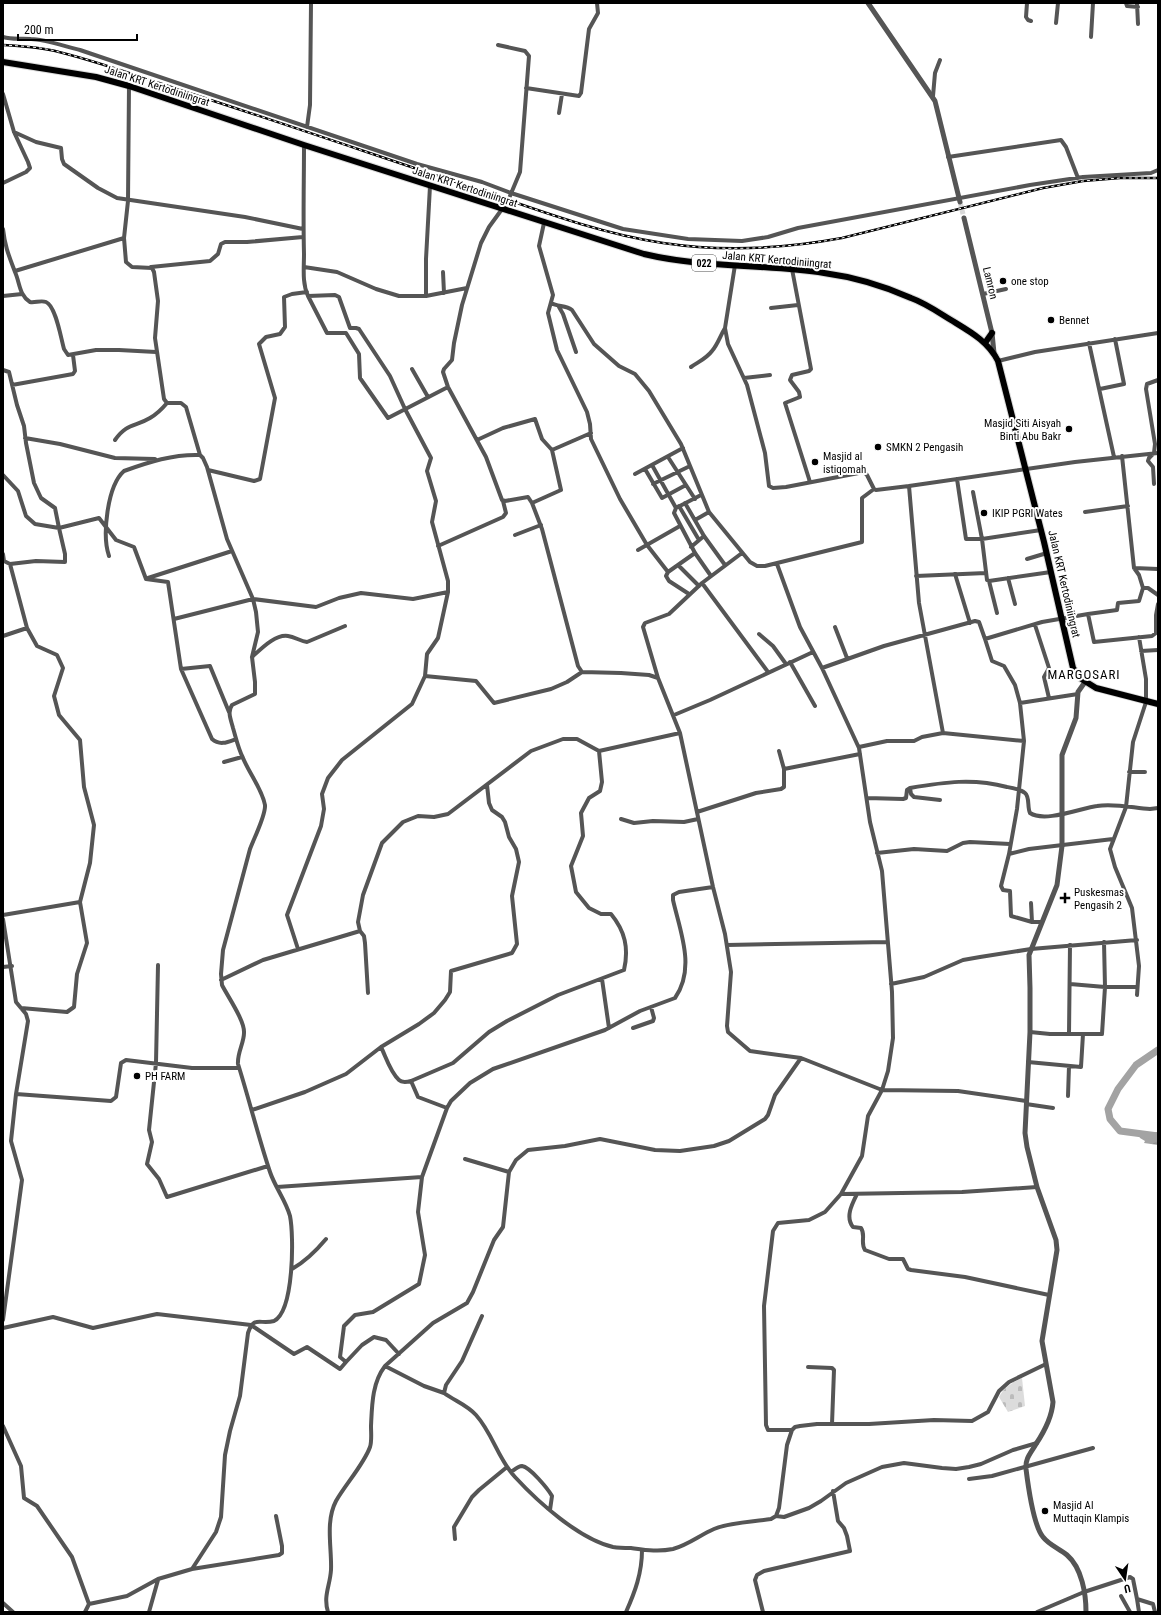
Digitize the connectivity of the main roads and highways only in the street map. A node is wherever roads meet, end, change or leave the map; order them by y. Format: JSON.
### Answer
{"nodes":[{"id":1,"x":3,"y":62,"type":"edge"},
{"id":2,"x":992,"y":333,"type":"road end"},
{"id":3,"x":985,"y":343,"type":"junction"},
{"id":4,"x":1158,"y":704,"type":"edge"}],
"edges":[{"from":1,"to":3,"type":"main road","name":"Jalan KRT Kertodiniingrat","number":"022"},
{"from":2,"to":3,"type":"main road"},
{"from":3,"to":4,"type":"main road","name":"Jalan KRT Kertodiniingrat","number":"022"}]}
